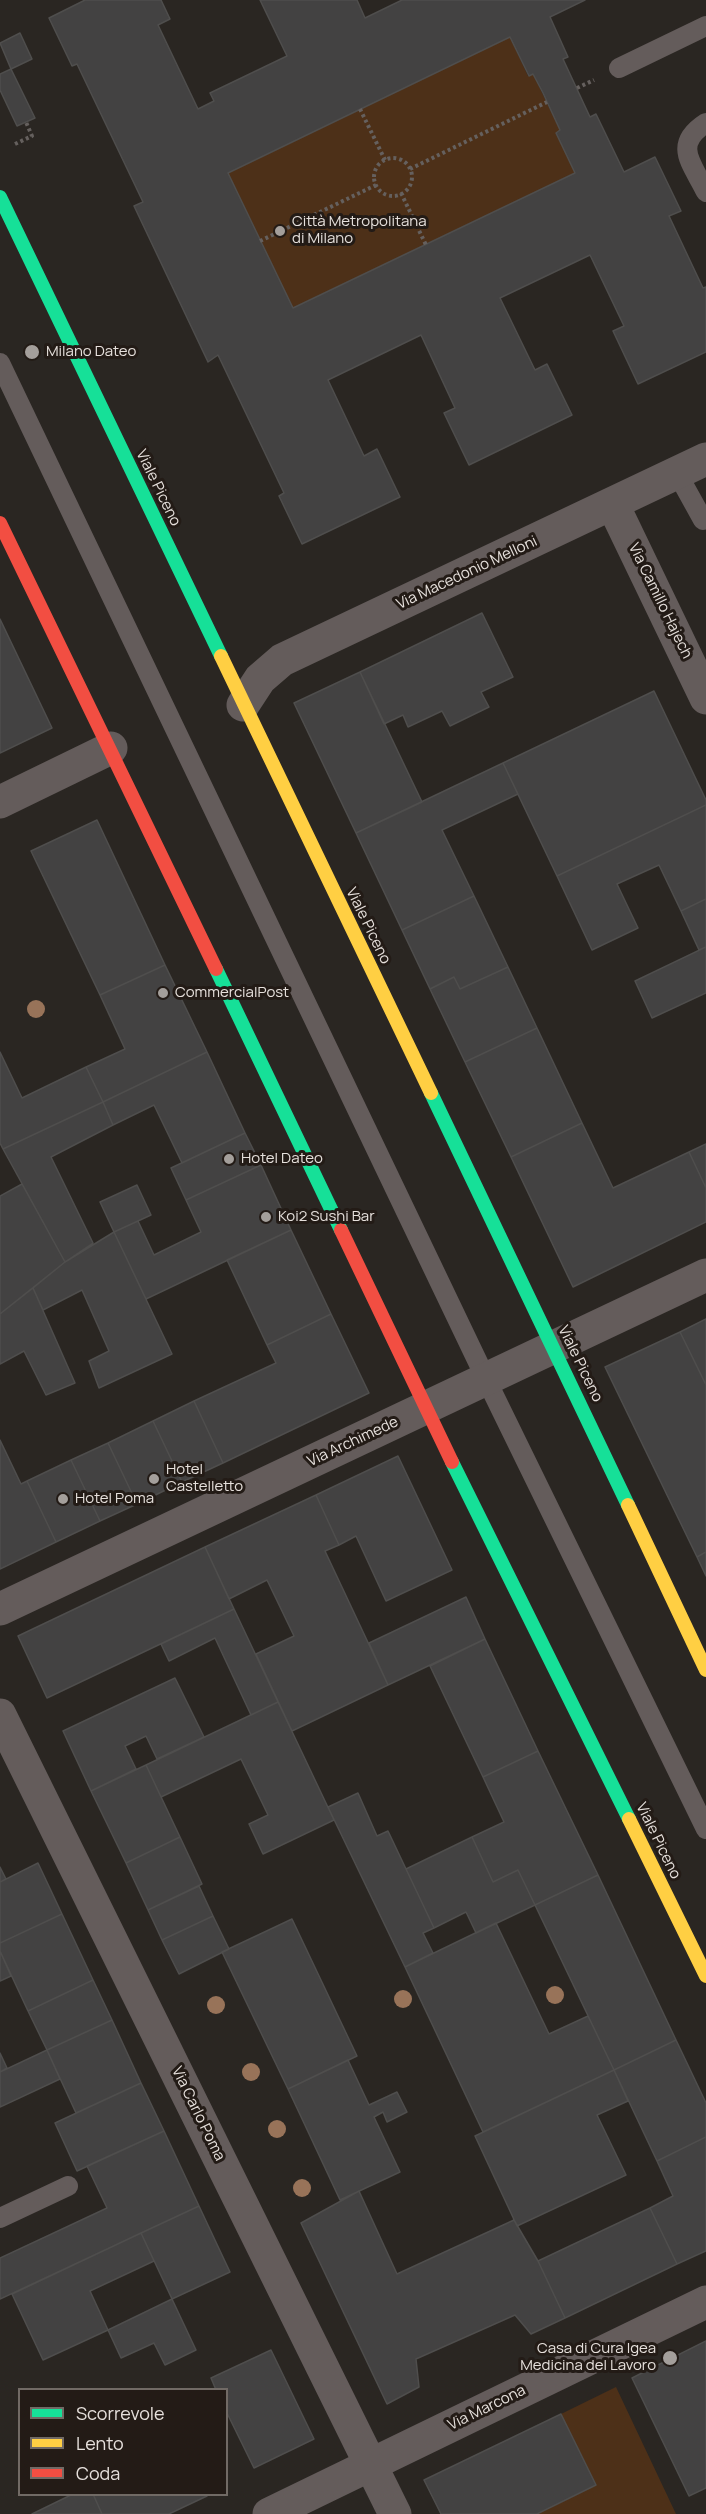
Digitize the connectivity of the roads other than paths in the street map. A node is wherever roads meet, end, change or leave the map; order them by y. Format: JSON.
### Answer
{"nodes":[{"id":1,"x":706,"y":26,"type":"edge"},
{"id":2,"x":619,"y":68,"type":"dead end"},
{"id":3,"x":706,"y":123,"type":"edge"},
{"id":4,"x":706,"y":192,"type":"edge"},
{"id":5,"x":0,"y":197,"type":"edge"},
{"id":6,"x":0,"y":363,"type":"edge"},
{"id":7,"x":706,"y":459,"type":"edge"},
{"id":8,"x":677,"y":473,"type":"junction"},
{"id":9,"x":614,"y":505,"type":"junction"},
{"id":10,"x":0,"y":522,"type":"edge"},
{"id":11,"x":705,"y":524,"type":"edge"},
{"id":12,"x":706,"y":698,"type":"edge"},
{"id":13,"x":243,"y":705,"type":"junction"},
{"id":14,"x":111,"y":748,"type":"junction"},
{"id":15,"x":0,"y":802,"type":"edge"},
{"id":16,"x":706,"y":1275,"type":"edge"},
{"id":17,"x":554,"y":1347,"type":"junction"},
{"id":18,"x":486,"y":1379,"type":"junction"},
{"id":19,"x":425,"y":1408,"type":"junction"},
{"id":20,"x":0,"y":1609,"type":"edge"},
{"id":21,"x":706,"y":1670,"type":"edge"},
{"id":22,"x":0,"y":1715,"type":"edge"},
{"id":23,"x":706,"y":1829,"type":"edge"},
{"id":24,"x":706,"y":1976,"type":"edge"},
{"id":25,"x":68,"y":2187,"type":"dead end"},
{"id":26,"x":0,"y":2218,"type":"edge"},
{"id":27,"x":706,"y":2302,"type":"edge"},
{"id":28,"x":371,"y":2464,"type":"junction"},
{"id":29,"x":269,"y":2514,"type":"edge"},
{"id":30,"x":395,"y":2514,"type":"edge"}],
"edges":[{"from":1,"to":2,"type":"lane"},
{"from":3,"to":4,"type":"lane"},
{"from":5,"to":13,"type":"main road","name":"Viale Piceno"},
{"from":6,"to":18,"type":"lane"},
{"from":7,"to":8,"type":"street","name":"Via Macedonio Melloni"},
{"from":8,"to":9,"type":"street","name":"Via Macedonio Melloni"},
{"from":8,"to":11,"type":"lane"},
{"from":9,"to":12,"type":"street","name":"Via Camillo Hajech"},
{"from":9,"to":13,"type":"street","name":"Via Macedonio Melloni"},
{"from":10,"to":14,"type":"main road","name":"Viale Piceno"},
{"from":13,"to":17,"type":"main road","name":"Viale Piceno"},
{"from":14,"to":15,"type":"street"},
{"from":14,"to":19,"type":"main road","name":"Viale Piceno"},
{"from":16,"to":17,"type":"street","name":"Via Archimede"},
{"from":17,"to":18,"type":"street","name":"Via Archimede"},
{"from":17,"to":21,"type":"main road","name":"Viale Piceno"},
{"from":18,"to":19,"type":"street","name":"Via Archimede"},
{"from":18,"to":23,"type":"lane"},
{"from":19,"to":20,"type":"street","name":"Via Archimede"},
{"from":19,"to":24,"type":"main road","name":"Viale Piceno"},
{"from":22,"to":28,"type":"street","name":"Via Carlo Poma"},
{"from":25,"to":26,"type":"lane"},
{"from":27,"to":28,"type":"street","name":"Via Marcona"},
{"from":28,"to":29,"type":"street","name":"Via Marcona"},
{"from":28,"to":30,"type":"street","name":"Via Carlo Poma"}]}
